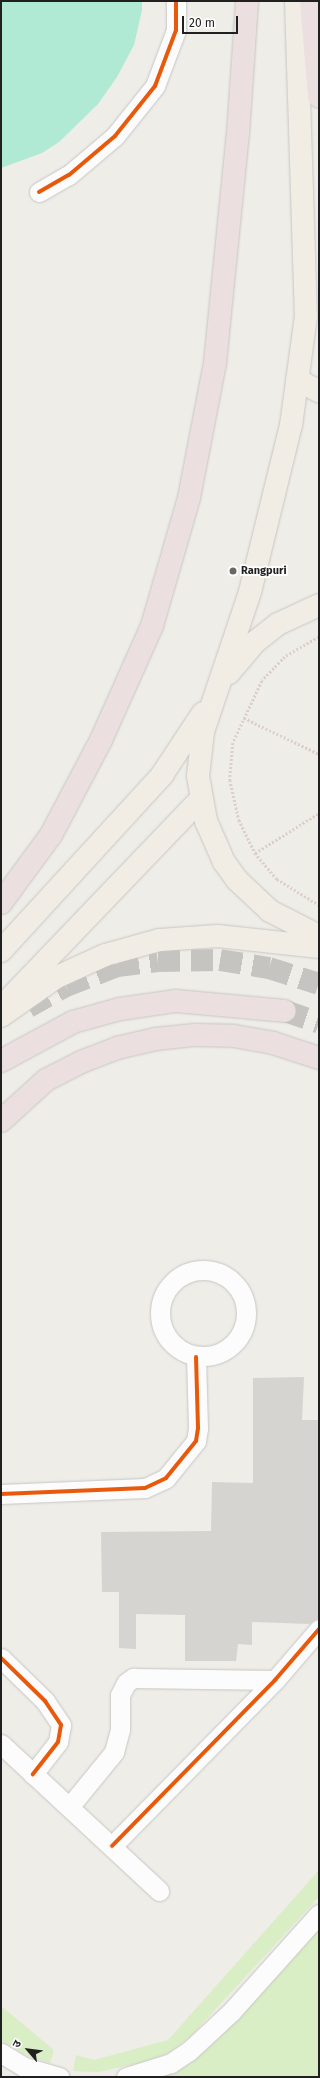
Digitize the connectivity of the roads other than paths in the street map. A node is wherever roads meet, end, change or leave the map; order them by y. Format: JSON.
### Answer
{"nodes":[{"id":1,"x":176,"y":1,"type":"edge"},
{"id":2,"x":247,"y":1,"type":"edge"},
{"id":3,"x":296,"y":1,"type":"edge"},
{"id":4,"x":311,"y":1,"type":"edge"},
{"id":5,"x":319,"y":98,"type":"edge"},
{"id":6,"x":39,"y":192,"type":"dead end"},
{"id":7,"x":312,"y":309,"type":"edge"},
{"id":8,"x":297,"y":380,"type":"junction"},
{"id":9,"x":319,"y":391,"type":"edge"},
{"id":10,"x":319,"y":605,"type":"edge"},
{"id":11,"x":219,"y":689,"type":"junction"},
{"id":12,"x":201,"y":799,"type":"junction"},
{"id":13,"x":1,"y":903,"type":"edge"},
{"id":14,"x":319,"y":936,"type":"edge"},
{"id":15,"x":319,"y":947,"type":"edge"},
{"id":16,"x":1,"y":951,"type":"edge"},
{"id":17,"x":1,"y":1008,"type":"edge"},
{"id":18,"x":285,"y":1011,"type":"tunnel mouth"},
{"id":19,"x":1,"y":1016,"type":"edge"},
{"id":20,"x":319,"y":1058,"type":"edge"},
{"id":21,"x":1,"y":1062,"type":"edge"},
{"id":22,"x":1,"y":1121,"type":"edge"},
{"id":23,"x":196,"y":1357,"type":"junction"},
{"id":24,"x":1,"y":1494,"type":"edge"},
{"id":25,"x":319,"y":1629,"type":"edge"},
{"id":26,"x":1,"y":1658,"type":"edge"},
{"id":27,"x":275,"y":1680,"type":"junction"},
{"id":28,"x":1,"y":1744,"type":"edge"},
{"id":29,"x":33,"y":1774,"type":"junction"},
{"id":30,"x":70,"y":1806,"type":"junction"},
{"id":31,"x":112,"y":1846,"type":"junction"},
{"id":32,"x":160,"y":1891,"type":"dead end"},
{"id":33,"x":319,"y":1914,"type":"edge"},
{"id":34,"x":1,"y":2053,"type":"edge"},
{"id":35,"x":60,"y":2077,"type":"edge"},
{"id":36,"x":126,"y":2077,"type":"edge"}],
"edges":[{"from":1,"to":6,"type":"street"},
{"from":2,"to":13,"type":"highway"},
{"from":3,"to":7,"type":"main road"},
{"from":4,"to":5,"type":"highway"},
{"from":7,"to":8,"type":"main road"},
{"from":8,"to":9,"type":"main road"},
{"from":8,"to":11,"type":"main road"},
{"from":10,"to":11,"type":"main road"},
{"from":11,"to":12,"type":"main road"},
{"from":11,"to":16,"type":"main road"},
{"from":12,"to":14,"type":"main road"},
{"from":12,"to":17,"type":"main road"},
{"from":15,"to":19,"type":"main road"},
{"from":18,"to":21,"type":"highway"},
{"from":20,"to":22,"type":"highway"},
{"from":23,"to":23,"type":"street"},
{"from":23,"to":24,"type":"street"},
{"from":25,"to":27,"type":"street"},
{"from":26,"to":29,"type":"street"},
{"from":27,"to":30,"type":"street"},
{"from":27,"to":31,"type":"street"},
{"from":28,"to":29,"type":"street"},
{"from":29,"to":30,"type":"street"},
{"from":30,"to":31,"type":"street"},
{"from":31,"to":32,"type":"street"},
{"from":33,"to":36,"type":"street"},
{"from":34,"to":35,"type":"street"}]}
